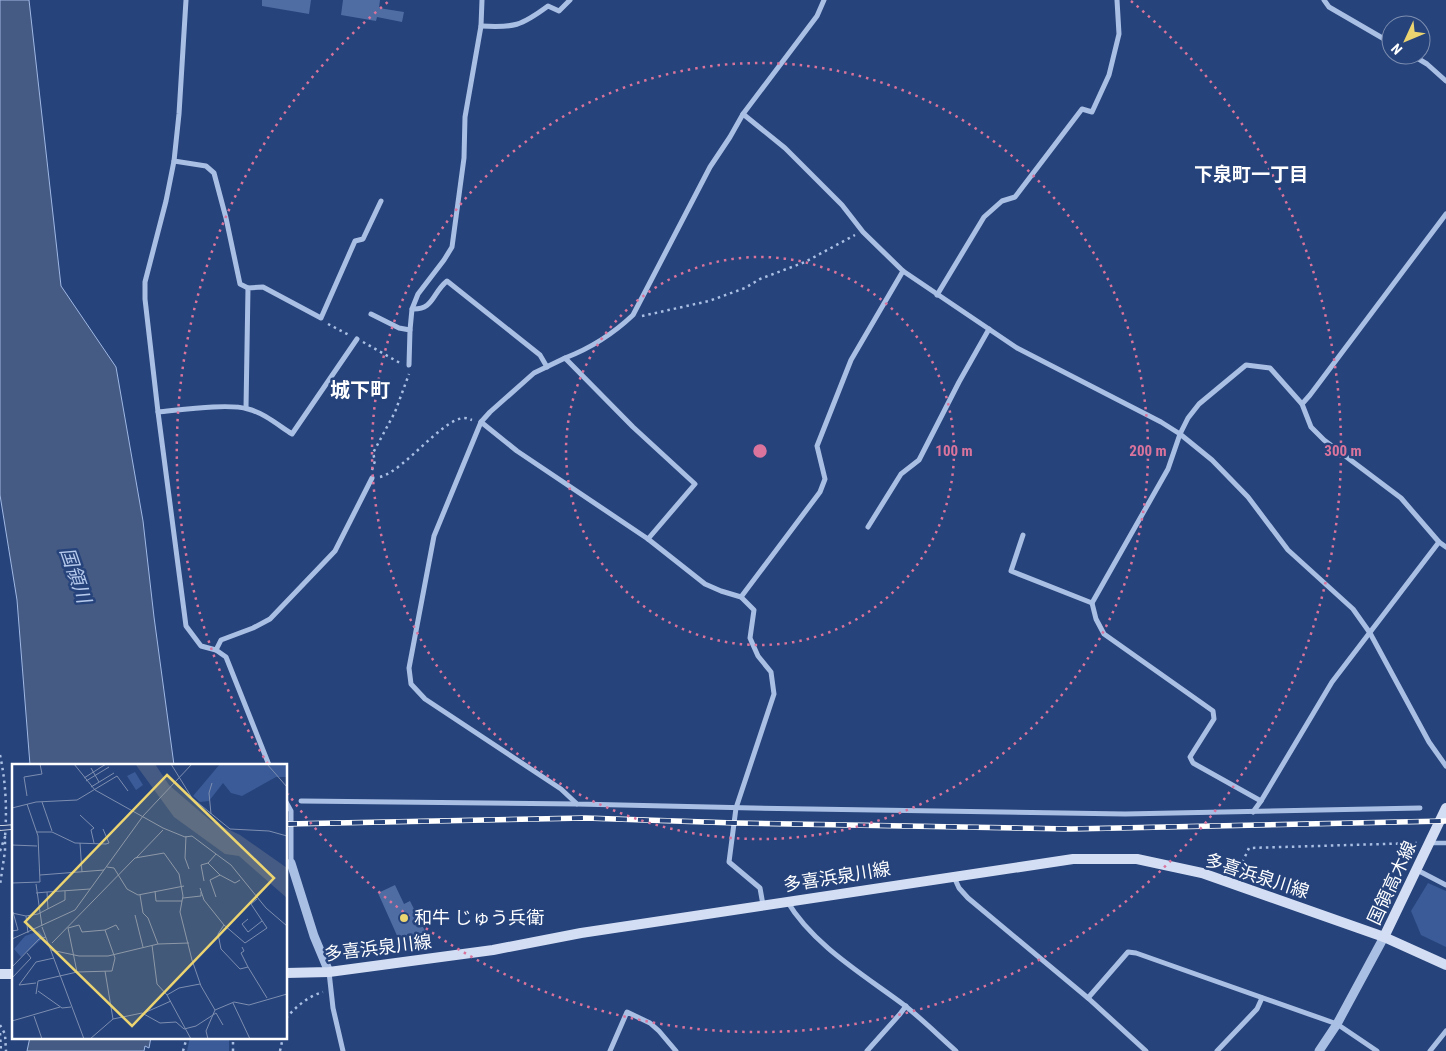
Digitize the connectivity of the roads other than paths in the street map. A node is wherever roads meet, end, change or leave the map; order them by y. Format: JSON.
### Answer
{"nodes":[{"id":1,"x":186,"y":0,"type":"edge"},
{"id":2,"x":482,"y":0,"type":"edge"},
{"id":3,"x":570,"y":0,"type":"edge"},
{"id":4,"x":824,"y":0,"type":"edge"},
{"id":5,"x":1117,"y":0,"type":"edge"},
{"id":6,"x":1324,"y":0,"type":"edge"},
{"id":7,"x":481,"y":26,"type":"junction"},
{"id":8,"x":1381,"y":37,"type":"edge"},
{"id":9,"x":1428,"y":65,"type":"edge"},
{"id":10,"x":1446,"y":82,"type":"edge"},
{"id":11,"x":744,"y":114,"type":"junction"},
{"id":12,"x":174,"y":160,"type":"junction"},
{"id":13,"x":381,"y":201,"type":"dead end"},
{"id":14,"x":1446,"y":214,"type":"edge"},
{"id":15,"x":903,"y":270,"type":"junction"},
{"id":16,"x":248,"y":288,"type":"junction"},
{"id":17,"x":938,"y":294,"type":"junction"},
{"id":18,"x":412,"y":309,"type":"junction"},
{"id":19,"x":371,"y":314,"type":"dead end"},
{"id":20,"x":988,"y":329,"type":"junction"},
{"id":21,"x":410,"y":330,"type":"junction"},
{"id":22,"x":357,"y":339,"type":"dead end"},
{"id":23,"x":565,"y":358,"type":"junction"},
{"id":24,"x":409,"y":366,"type":"road end"},
{"id":25,"x":547,"y":367,"type":"junction"},
{"id":26,"x":1302,"y":404,"type":"junction"},
{"id":27,"x":246,"y":408,"type":"junction"},
{"id":28,"x":158,"y":412,"type":"junction"},
{"id":29,"x":480,"y":422,"type":"junction"},
{"id":30,"x":1180,"y":434,"type":"junction"},
{"id":31,"x":372,"y":478,"type":"road end"},
{"id":32,"x":868,"y":528,"type":"dead end"},
{"id":33,"x":1023,"y":536,"type":"dead end"},
{"id":34,"x":648,"y":539,"type":"junction"},
{"id":35,"x":1439,"y":542,"type":"junction"},
{"id":36,"x":1446,"y":547,"type":"edge"},
{"id":37,"x":741,"y":597,"type":"junction"},
{"id":38,"x":1092,"y":603,"type":"junction"},
{"id":39,"x":1370,"y":633,"type":"junction"},
{"id":40,"x":216,"y":650,"type":"junction"},
{"id":41,"x":269,"y":764,"type":"edge"},
{"id":42,"x":1446,"y":766,"type":"edge"},
{"id":43,"x":301,"y":801,"type":"dead end"},
{"id":44,"x":1261,"y":801,"type":"junction"},
{"id":45,"x":577,"y":804,"type":"junction"},
{"id":46,"x":288,"y":806,"type":"edge"},
{"id":47,"x":736,"y":808,"type":"junction"},
{"id":48,"x":1420,"y":808,"type":"dead end"},
{"id":49,"x":1446,"y":808,"type":"edge"},
{"id":50,"x":1253,"y":812,"type":"junction"},
{"id":51,"x":1428,"y":843,"type":"junction"},
{"id":52,"x":1446,"y":843,"type":"edge"},
{"id":53,"x":291,"y":863,"type":"joint"},
{"id":54,"x":1417,"y":870,"type":"junction"},
{"id":55,"x":953,"y":877,"type":"junction"},
{"id":56,"x":1446,"y":885,"type":"edge"},
{"id":57,"x":786,"y":901,"type":"junction"},
{"id":58,"x":764,"y":905,"type":"junction"},
{"id":59,"x":1384,"y":937,"type":"junction"},
{"id":60,"x":1446,"y":965,"type":"edge"},
{"id":61,"x":329,"y":972,"type":"junction"},
{"id":62,"x":288,"y":973,"type":"edge"},
{"id":63,"x":1088,"y":998,"type":"junction"},
{"id":64,"x":1262,"y":998,"type":"junction"},
{"id":65,"x":906,"y":1006,"type":"junction"},
{"id":66,"x":1337,"y":1024,"type":"junction"},
{"id":67,"x":1446,"y":1031,"type":"edge"},
{"id":68,"x":343,"y":1051,"type":"edge"},
{"id":69,"x":610,"y":1051,"type":"edge"},
{"id":70,"x":676,"y":1051,"type":"edge"},
{"id":71,"x":867,"y":1051,"type":"edge"},
{"id":72,"x":956,"y":1051,"type":"edge"},
{"id":73,"x":1146,"y":1051,"type":"edge"},
{"id":74,"x":1218,"y":1051,"type":"edge"},
{"id":75,"x":1319,"y":1051,"type":"edge"},
{"id":76,"x":1377,"y":1051,"type":"edge"},
{"id":77,"x":1430,"y":1051,"type":"edge"}],
"edges":[{"from":1,"to":12,"type":"street"},
{"from":2,"to":7,"type":"street"},
{"from":3,"to":7,"type":"street"},
{"from":4,"to":11,"type":"street"},
{"from":5,"to":17,"type":"street"},
{"from":6,"to":8,"type":"street"},
{"from":7,"to":18,"type":"street"},
{"from":9,"to":10,"type":"street"},
{"from":11,"to":15,"type":"street"},
{"from":11,"to":23,"type":"street"},
{"from":12,"to":16,"type":"street"},
{"from":12,"to":28,"type":"street"},
{"from":13,"to":16,"type":"street"},
{"from":14,"to":26,"type":"street"},
{"from":15,"to":17,"type":"street"},
{"from":15,"to":37,"type":"street"},
{"from":16,"to":27,"type":"street"},
{"from":17,"to":20,"type":"street"},
{"from":18,"to":21,"type":"street"},
{"from":18,"to":25,"type":"street"},
{"from":19,"to":21,"type":"street"},
{"from":20,"to":30,"type":"street"},
{"from":20,"to":32,"type":"street"},
{"from":21,"to":24,"type":"street"},
{"from":22,"to":27,"type":"street"},
{"from":23,"to":25,"type":"street"},
{"from":23,"to":34,"type":"street"},
{"from":25,"to":29,"type":"street"},
{"from":26,"to":30,"type":"street"},
{"from":26,"to":35,"type":"street"},
{"from":27,"to":28,"type":"street"},
{"from":28,"to":40,"type":"street"},
{"from":29,"to":34,"type":"street"},
{"from":29,"to":45,"type":"street"},
{"from":30,"to":38,"type":"street"},
{"from":30,"to":39,"type":"street"},
{"from":31,"to":40,"type":"street"},
{"from":33,"to":38,"type":"street"},
{"from":34,"to":37,"type":"street"},
{"from":35,"to":36,"type":"street"},
{"from":35,"to":39,"type":"street"},
{"from":37,"to":47,"type":"street"},
{"from":38,"to":44,"type":"street"},
{"from":39,"to":42,"type":"street"},
{"from":39,"to":44,"type":"street"},
{"from":40,"to":41,"type":"street"},
{"from":43,"to":45,"type":"street"},
{"from":44,"to":50,"type":"street"},
{"from":45,"to":47,"type":"street"},
{"from":46,"to":53,"type":"street"},
{"from":47,"to":50,"type":"street"},
{"from":47,"to":58,"type":"street"},
{"from":48,"to":50,"type":"street"},
{"from":49,"to":51,"type":"main road","name":"国領高木線"},
{"from":51,"to":52,"type":"street"},
{"from":51,"to":54,"type":"main road","name":"国領高木線"},
{"from":53,"to":61,"type":"street"},
{"from":54,"to":56,"type":"street"},
{"from":54,"to":59,"type":"main road","name":"国領高木線"},
{"from":55,"to":57,"type":"main road","name":"多喜浜泉川線"},
{"from":55,"to":59,"type":"main road","name":"多喜浜泉川線"},
{"from":55,"to":63,"type":"street"},
{"from":57,"to":58,"type":"main road","name":"多喜浜泉川線"},
{"from":57,"to":65,"type":"street"},
{"from":58,"to":61,"type":"main road","name":"多喜浜泉川線"},
{"from":59,"to":60,"type":"main road","name":"国領高木線"},
{"from":59,"to":66,"type":"street"},
{"from":61,"to":62,"type":"main road","name":"多喜浜泉川線"},
{"from":61,"to":68,"type":"street"},
{"from":63,"to":64,"type":"street"},
{"from":63,"to":73,"type":"street"},
{"from":64,"to":66,"type":"street"},
{"from":64,"to":74,"type":"street"},
{"from":65,"to":71,"type":"street"},
{"from":65,"to":72,"type":"street"},
{"from":66,"to":75,"type":"street"},
{"from":66,"to":76,"type":"street"},
{"from":67,"to":77,"type":"street"},
{"from":69,"to":70,"type":"street"}]}
